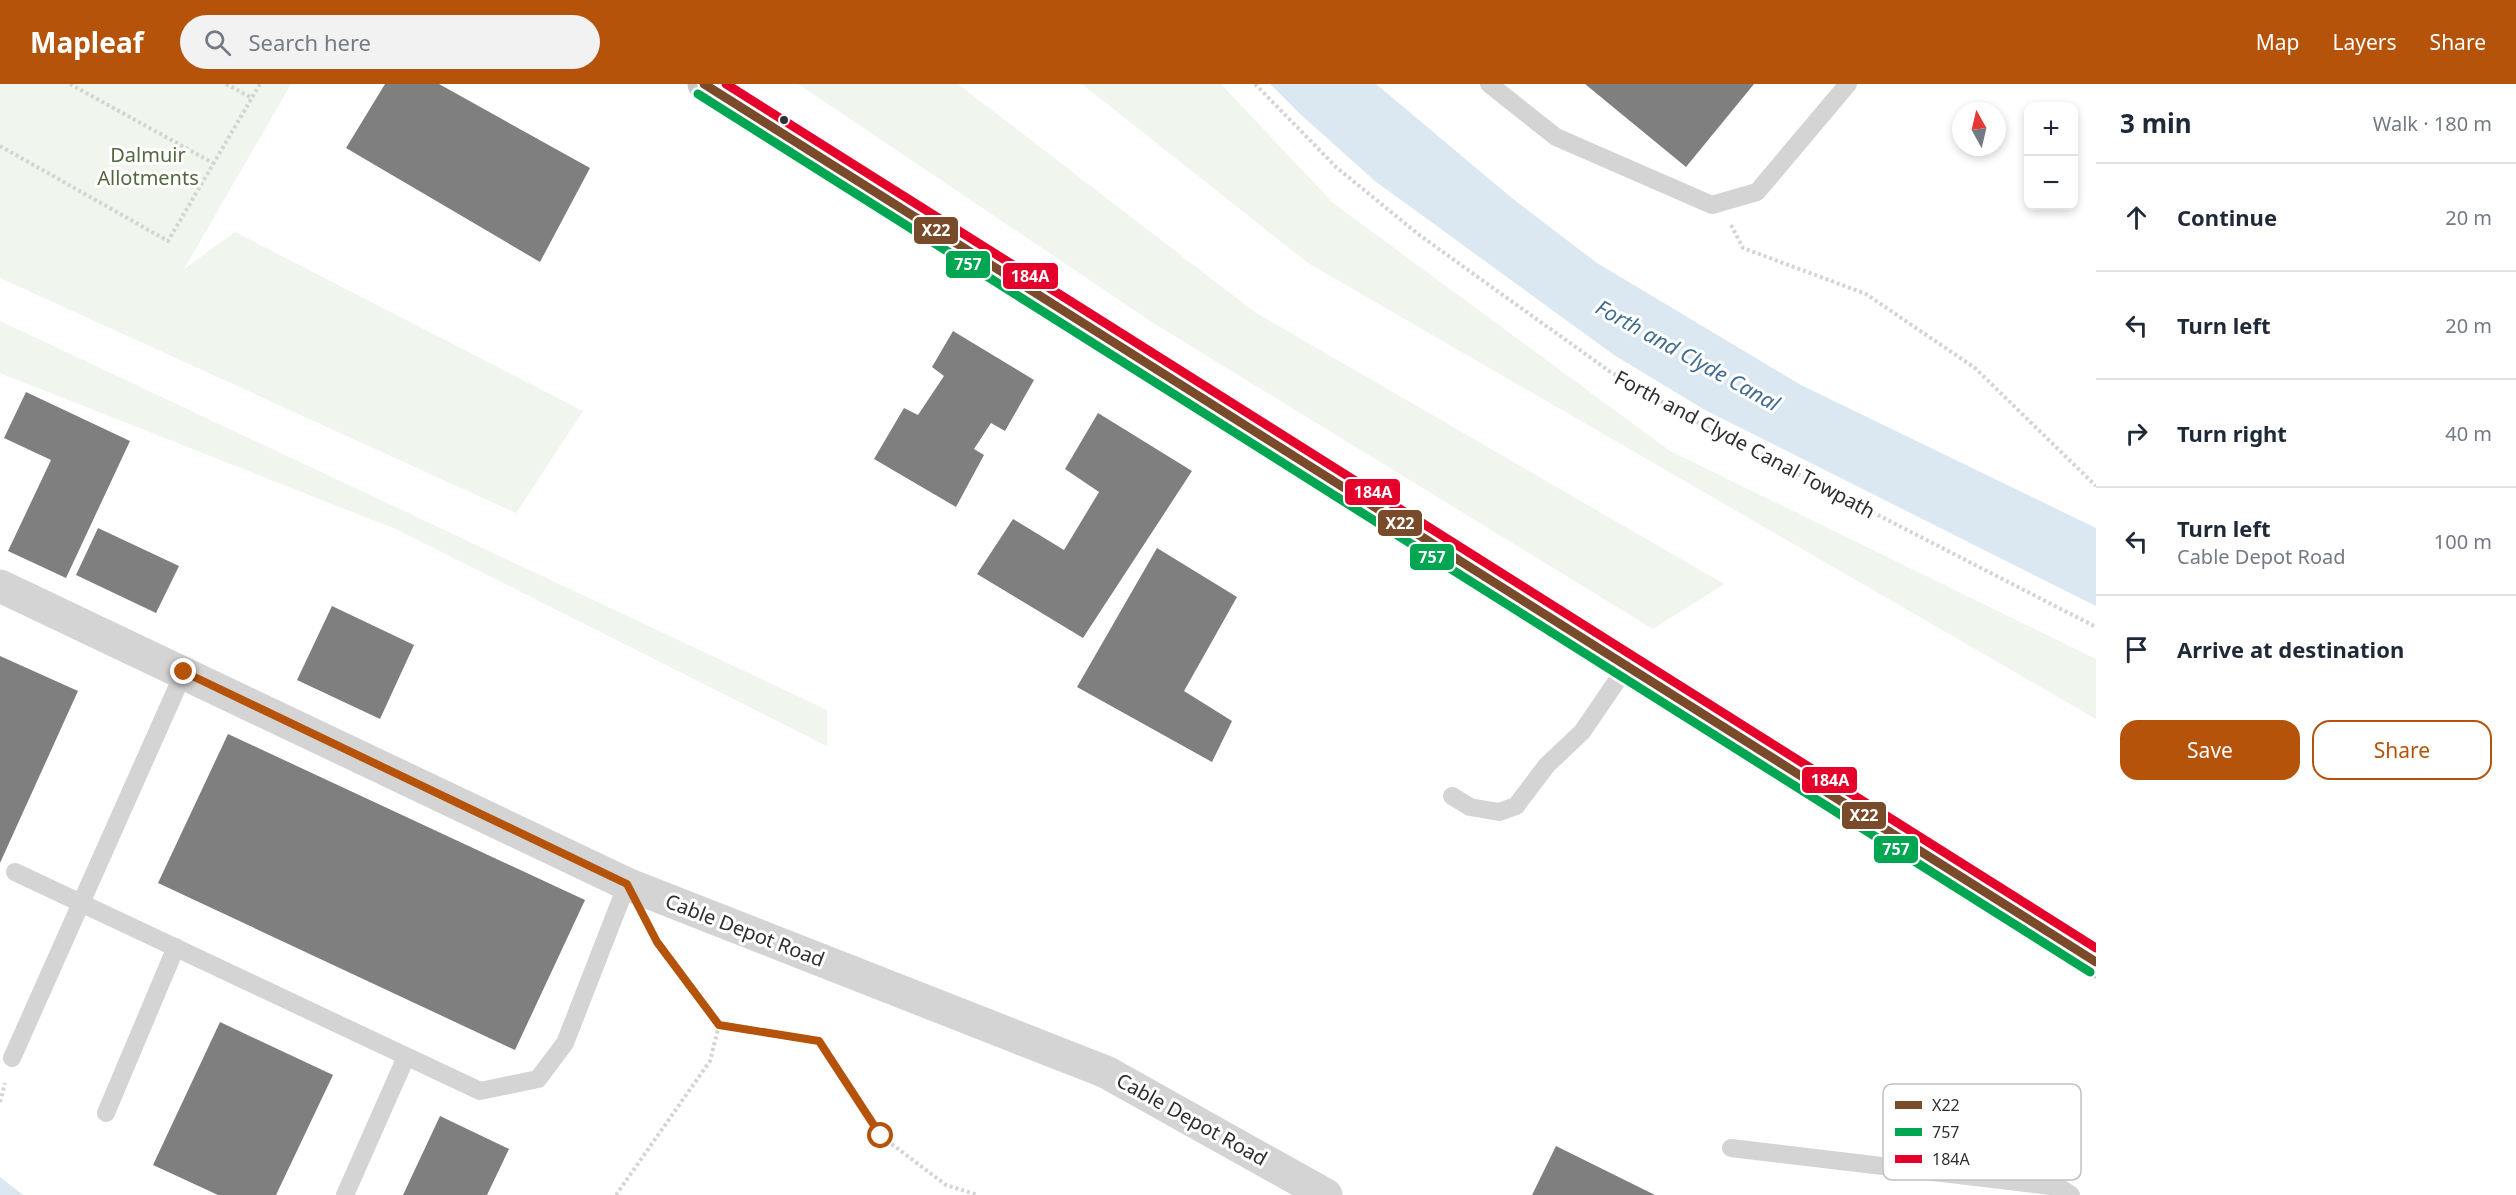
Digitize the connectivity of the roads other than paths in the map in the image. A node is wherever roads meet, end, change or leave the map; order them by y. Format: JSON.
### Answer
{"nodes":[{"id":1,"x":704,"y":84,"type":"edge"},
{"id":2,"x":1489,"y":84,"type":"edge"},
{"id":3,"x":1848,"y":84,"type":"edge"},
{"id":4,"x":0,"y":586,"type":"edge"},
{"id":5,"x":1628,"y":666,"type":"junction"},
{"id":6,"x":184,"y":672,"type":"junction"},
{"id":7,"x":1452,"y":796,"type":"dead end"},
{"id":8,"x":15,"y":872,"type":"dead end"},
{"id":9,"x":627,"y":884,"type":"junction"},
{"id":10,"x":82,"y":902,"type":"junction"},
{"id":11,"x":176,"y":947,"type":"junction"},
{"id":12,"x":2096,"y":962,"type":"edge"},
{"id":13,"x":12,"y":1058,"type":"dead end"},
{"id":14,"x":406,"y":1058,"type":"junction"},
{"id":15,"x":106,"y":1113,"type":"dead end"},
{"id":16,"x":1731,"y":1148,"type":"dead end"},
{"id":17,"x":1883,"y":1166,"type":"edge"},
{"id":18,"x":2000,"y":1180,"type":"edge"},
{"id":19,"x":345,"y":1195,"type":"edge"},
{"id":20,"x":1326,"y":1195,"type":"edge"},
{"id":21,"x":2071,"y":1195,"type":"edge"}],
"edges":[{"from":1,"to":5,"type":"main road"},
{"from":2,"to":3,"type":"lane"},
{"from":4,"to":6,"type":"street","name":"Cable Depot Road"},
{"from":5,"to":7,"type":"lane"},
{"from":5,"to":12,"type":"main road"},
{"from":6,"to":9,"type":"street","name":"Cable Depot Road"},
{"from":6,"to":10,"type":"lane"},
{"from":8,"to":10,"type":"lane"},
{"from":9,"to":14,"type":"lane"},
{"from":9,"to":20,"type":"street","name":"Cable Depot Road"},
{"from":10,"to":11,"type":"lane"},
{"from":10,"to":13,"type":"lane"},
{"from":11,"to":14,"type":"lane"},
{"from":11,"to":15,"type":"lane"},
{"from":14,"to":19,"type":"lane"},
{"from":16,"to":17,"type":"lane"},
{"from":18,"to":21,"type":"lane"}]}
